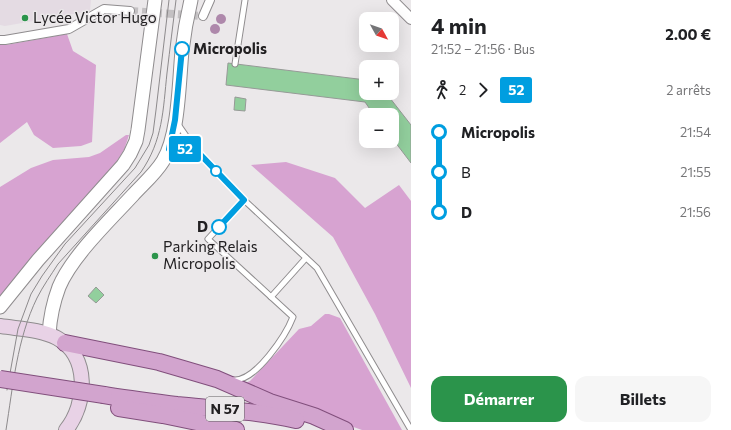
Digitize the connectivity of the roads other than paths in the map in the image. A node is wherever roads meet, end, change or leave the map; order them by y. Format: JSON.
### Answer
{"nodes":[{"id":1,"x":155,"y":0,"type":"edge"},
{"id":2,"x":191,"y":0,"type":"edge"},
{"id":3,"x":210,"y":0,"type":"edge"},
{"id":4,"x":245,"y":0,"type":"edge"},
{"id":5,"x":392,"y":0,"type":"edge"},
{"id":6,"x":130,"y":12,"type":"tunnel mouth"},
{"id":7,"x":203,"y":16,"type":"dead end"},
{"id":8,"x":411,"y":18,"type":"edge"},
{"id":9,"x":0,"y":40,"type":"edge"},
{"id":10,"x":235,"y":64,"type":"dead end"},
{"id":11,"x":175,"y":120,"type":"junction"},
{"id":12,"x":169,"y":149,"type":"junction"},
{"id":13,"x":195,"y":149,"type":"junction"},
{"id":14,"x":244,"y":200,"type":"junction"},
{"id":15,"x":306,"y":258,"type":"junction"},
{"id":16,"x":271,"y":297,"type":"junction"},
{"id":17,"x":0,"y":307,"type":"edge"},
{"id":18,"x":0,"y":326,"type":"edge"},
{"id":19,"x":49,"y":334,"type":"junction"},
{"id":20,"x":65,"y":343,"type":"junction"},
{"id":21,"x":0,"y":379,"type":"edge"},
{"id":22,"x":217,"y":380,"type":"junction"},
{"id":23,"x":0,"y":390,"type":"edge"},
{"id":24,"x":103,"y":400,"type":"junction"},
{"id":25,"x":66,"y":430,"type":"edge"},
{"id":26,"x":236,"y":430,"type":"edge"},
{"id":27,"x":345,"y":430,"type":"edge"},
{"id":28,"x":411,"y":430,"type":"edge"}],
"edges":[{"from":1,"to":17,"type":"street"},
{"from":2,"to":11,"type":"street"},
{"from":3,"to":7,"type":"street"},
{"from":4,"to":10,"type":"lane"},
{"from":5,"to":8,"type":"street"},
{"from":6,"to":9,"type":"street"},
{"from":11,"to":12,"type":"street"},
{"from":11,"to":13,"type":"lane"},
{"from":12,"to":13,"type":"lane"},
{"from":12,"to":19,"type":"street"},
{"from":13,"to":14,"type":"lane"},
{"from":14,"to":15,"type":"lane"},
{"from":14,"to":16,"type":"lane"},
{"from":15,"to":16,"type":"lane"},
{"from":15,"to":28,"type":"lane"},
{"from":16,"to":22,"type":"lane"},
{"from":18,"to":19,"type":"main road"},
{"from":19,"to":20,"type":"main road"},
{"from":20,"to":22,"type":"main road","number":"N 57"},
{"from":20,"to":25,"type":"main road"},
{"from":21,"to":24,"type":"main road","number":"N 57","bridge":true},
{"from":22,"to":27,"type":"main road","number":"N 57"},
{"from":23,"to":24,"type":"main road","number":"N 57"},
{"from":24,"to":26,"type":"main road","number":"N 57"},
{"from":24,"to":27,"type":"main road","number":"N 57"}]}
